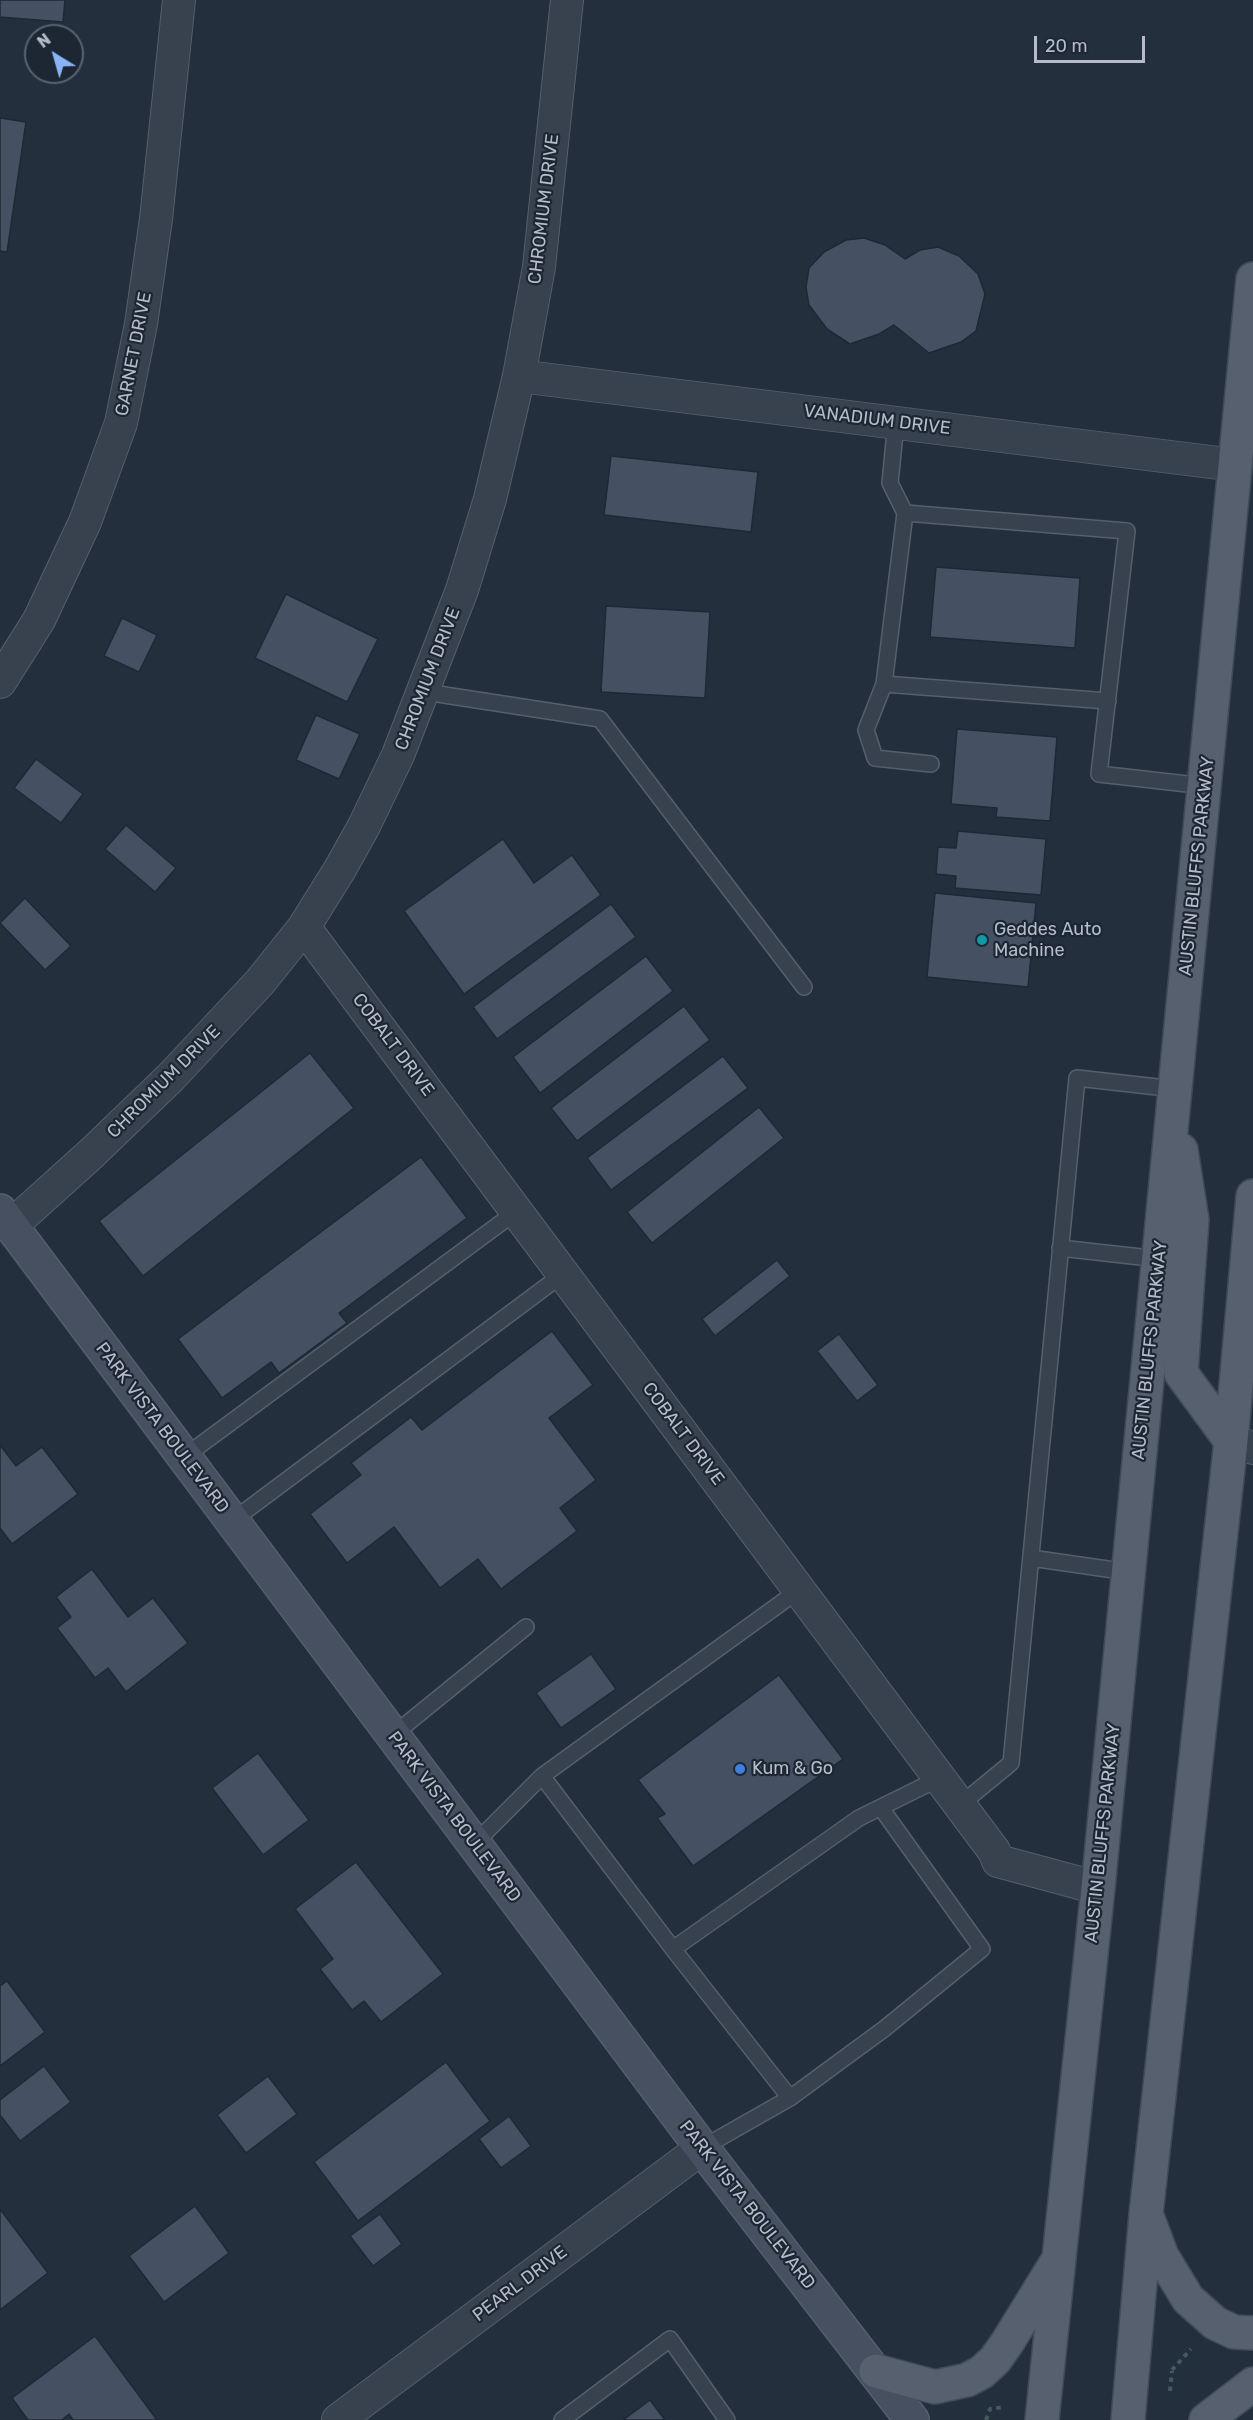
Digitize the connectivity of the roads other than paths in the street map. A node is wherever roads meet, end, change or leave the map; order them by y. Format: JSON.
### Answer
{"nodes":[{"id":1,"x":179,"y":0,"type":"edge"},
{"id":2,"x":567,"y":0,"type":"edge"},
{"id":3,"x":1253,"y":279,"type":"edge"},
{"id":4,"x":519,"y":376,"type":"junction"},
{"id":5,"x":896,"y":422,"type":"junction"},
{"id":6,"x":1244,"y":468,"type":"edge"},
{"id":7,"x":905,"y":513,"type":"junction"},
{"id":8,"x":0,"y":682,"type":"edge"},
{"id":9,"x":884,"y":684,"type":"junction"},
{"id":10,"x":424,"y":692,"type":"junction"},
{"id":11,"x":1108,"y":701,"type":"junction"},
{"id":12,"x":931,"y":764,"type":"dead end"},
{"id":13,"x":1205,"y":786,"type":"junction"},
{"id":14,"x":304,"y":927,"type":"junction"},
{"id":15,"x":804,"y":987,"type":"dead end"},
{"id":16,"x":1174,"y":1095,"type":"junction"},
{"id":17,"x":1253,"y":1196,"type":"edge"},
{"id":18,"x":517,"y":1211,"type":"junction"},
{"id":19,"x":5,"y":1219,"type":"edge"},
{"id":20,"x":1060,"y":1248,"type":"junction"},
{"id":21,"x":1159,"y":1259,"type":"junction"},
{"id":22,"x":563,"y":1274,"type":"junction"},
{"id":23,"x":1242,"y":1444,"type":"edge"},
{"id":24,"x":184,"y":1457,"type":"junction"},
{"id":25,"x":232,"y":1521,"type":"junction"},
{"id":26,"x":1030,"y":1558,"type":"junction"},
{"id":27,"x":1128,"y":1572,"type":"junction"},
{"id":28,"x":799,"y":1590,"type":"junction"},
{"id":29,"x":526,"y":1627,"type":"dead end"},
{"id":30,"x":393,"y":1736,"type":"junction"},
{"id":31,"x":542,"y":1776,"type":"junction"},
{"id":32,"x":940,"y":1778,"type":"junction"},
{"id":33,"x":960,"y":1805,"type":"junction"},
{"id":34,"x":881,"y":1808,"type":"junction"},
{"id":35,"x":474,"y":1844,"type":"junction"},
{"id":36,"x":1098,"y":1888,"type":"junction"},
{"id":37,"x":673,"y":1949,"type":"junction"},
{"id":38,"x":790,"y":2098,"type":"junction"},
{"id":39,"x":702,"y":2148,"type":"junction"},
{"id":40,"x":1146,"y":2214,"type":"junction"},
{"id":41,"x":1059,"y":2258,"type":"junction"},
{"id":42,"x":1253,"y":2333,"type":"edge"},
{"id":43,"x":876,"y":2371,"type":"junction"},
{"id":44,"x":1253,"y":2384,"type":"edge"},
{"id":45,"x":343,"y":2418,"type":"edge"},
{"id":46,"x":562,"y":2420,"type":"edge"},
{"id":47,"x":727,"y":2420,"type":"edge"},
{"id":48,"x":912,"y":2420,"type":"edge"},
{"id":49,"x":1042,"y":2420,"type":"edge"},
{"id":50,"x":1128,"y":2420,"type":"edge"},
{"id":51,"x":1206,"y":2420,"type":"edge"}],
"edges":[{"from":1,"to":8,"type":"street","name":"GARNET DRIVE"},
{"from":2,"to":4,"type":"street","name":"CHROMIUM DRIVE"},
{"from":3,"to":6,"type":"main road","name":"AUSTIN BLUFFS PARKWAY"},
{"from":4,"to":5,"type":"street","name":"VANADIUM DRIVE"},
{"from":4,"to":10,"type":"street","name":"CHROMIUM DRIVE"},
{"from":5,"to":6,"type":"street","name":"VANADIUM DRIVE"},
{"from":5,"to":7,"type":"lane"},
{"from":6,"to":13,"type":"main road","name":"AUSTIN BLUFFS PARKWAY"},
{"from":7,"to":9,"type":"lane"},
{"from":7,"to":11,"type":"lane"},
{"from":9,"to":11,"type":"lane"},
{"from":9,"to":12,"type":"lane"},
{"from":10,"to":14,"type":"street","name":"CHROMIUM DRIVE"},
{"from":10,"to":15,"type":"lane"},
{"from":11,"to":13,"type":"lane"},
{"from":13,"to":16,"type":"main road","name":"AUSTIN BLUFFS PARKWAY"},
{"from":14,"to":18,"type":"street","name":"COBALT DRIVE"},
{"from":14,"to":19,"type":"street","name":"CHROMIUM DRIVE"},
{"from":16,"to":20,"type":"lane"},
{"from":16,"to":21,"type":"main road","name":"AUSTIN BLUFFS PARKWAY"},
{"from":16,"to":23,"type":"main road"},
{"from":17,"to":23,"type":"main road"},
{"from":18,"to":22,"type":"street","name":"COBALT DRIVE"},
{"from":18,"to":24,"type":"lane"},
{"from":19,"to":24,"type":"street","name":"PARK VISTA BOULEVARD"},
{"from":20,"to":21,"type":"lane"},
{"from":20,"to":26,"type":"lane"},
{"from":21,"to":27,"type":"main road","name":"AUSTIN BLUFFS PARKWAY"},
{"from":22,"to":25,"type":"lane"},
{"from":22,"to":28,"type":"street","name":"COBALT DRIVE"},
{"from":23,"to":40,"type":"main road"},
{"from":24,"to":25,"type":"street","name":"PARK VISTA BOULEVARD"},
{"from":25,"to":30,"type":"street","name":"PARK VISTA BOULEVARD"},
{"from":26,"to":27,"type":"lane"},
{"from":26,"to":33,"type":"lane"},
{"from":27,"to":36,"type":"main road","name":"AUSTIN BLUFFS PARKWAY"},
{"from":28,"to":31,"type":"lane"},
{"from":28,"to":32,"type":"street","name":"COBALT DRIVE"},
{"from":29,"to":30,"type":"lane"},
{"from":30,"to":35,"type":"street","name":"PARK VISTA BOULEVARD"},
{"from":31,"to":35,"type":"lane"},
{"from":31,"to":37,"type":"lane"},
{"from":32,"to":33,"type":"street","name":"COBALT DRIVE"},
{"from":32,"to":34,"type":"lane"},
{"from":33,"to":36,"type":"street","name":"COBALT DRIVE"},
{"from":34,"to":37,"type":"lane"},
{"from":34,"to":38,"type":"lane"},
{"from":35,"to":39,"type":"street","name":"PARK VISTA BOULEVARD"},
{"from":36,"to":41,"type":"main road","name":"AUSTIN BLUFFS PARKWAY"},
{"from":37,"to":38,"type":"lane"},
{"from":38,"to":39,"type":"lane"},
{"from":39,"to":43,"type":"street","name":"PARK VISTA BOULEVARD"},
{"from":39,"to":45,"type":"street","name":"PEARL DRIVE"},
{"from":40,"to":42,"type":"main road"},
{"from":40,"to":50,"type":"main road"},
{"from":41,"to":43,"type":"main road"},
{"from":41,"to":49,"type":"main road","name":"AUSTIN BLUFFS PARKWAY"},
{"from":43,"to":48,"type":"street","name":"PARK VISTA BOULEVARD"},
{"from":44,"to":51,"type":"main road"},
{"from":46,"to":47,"type":"lane"}]}
